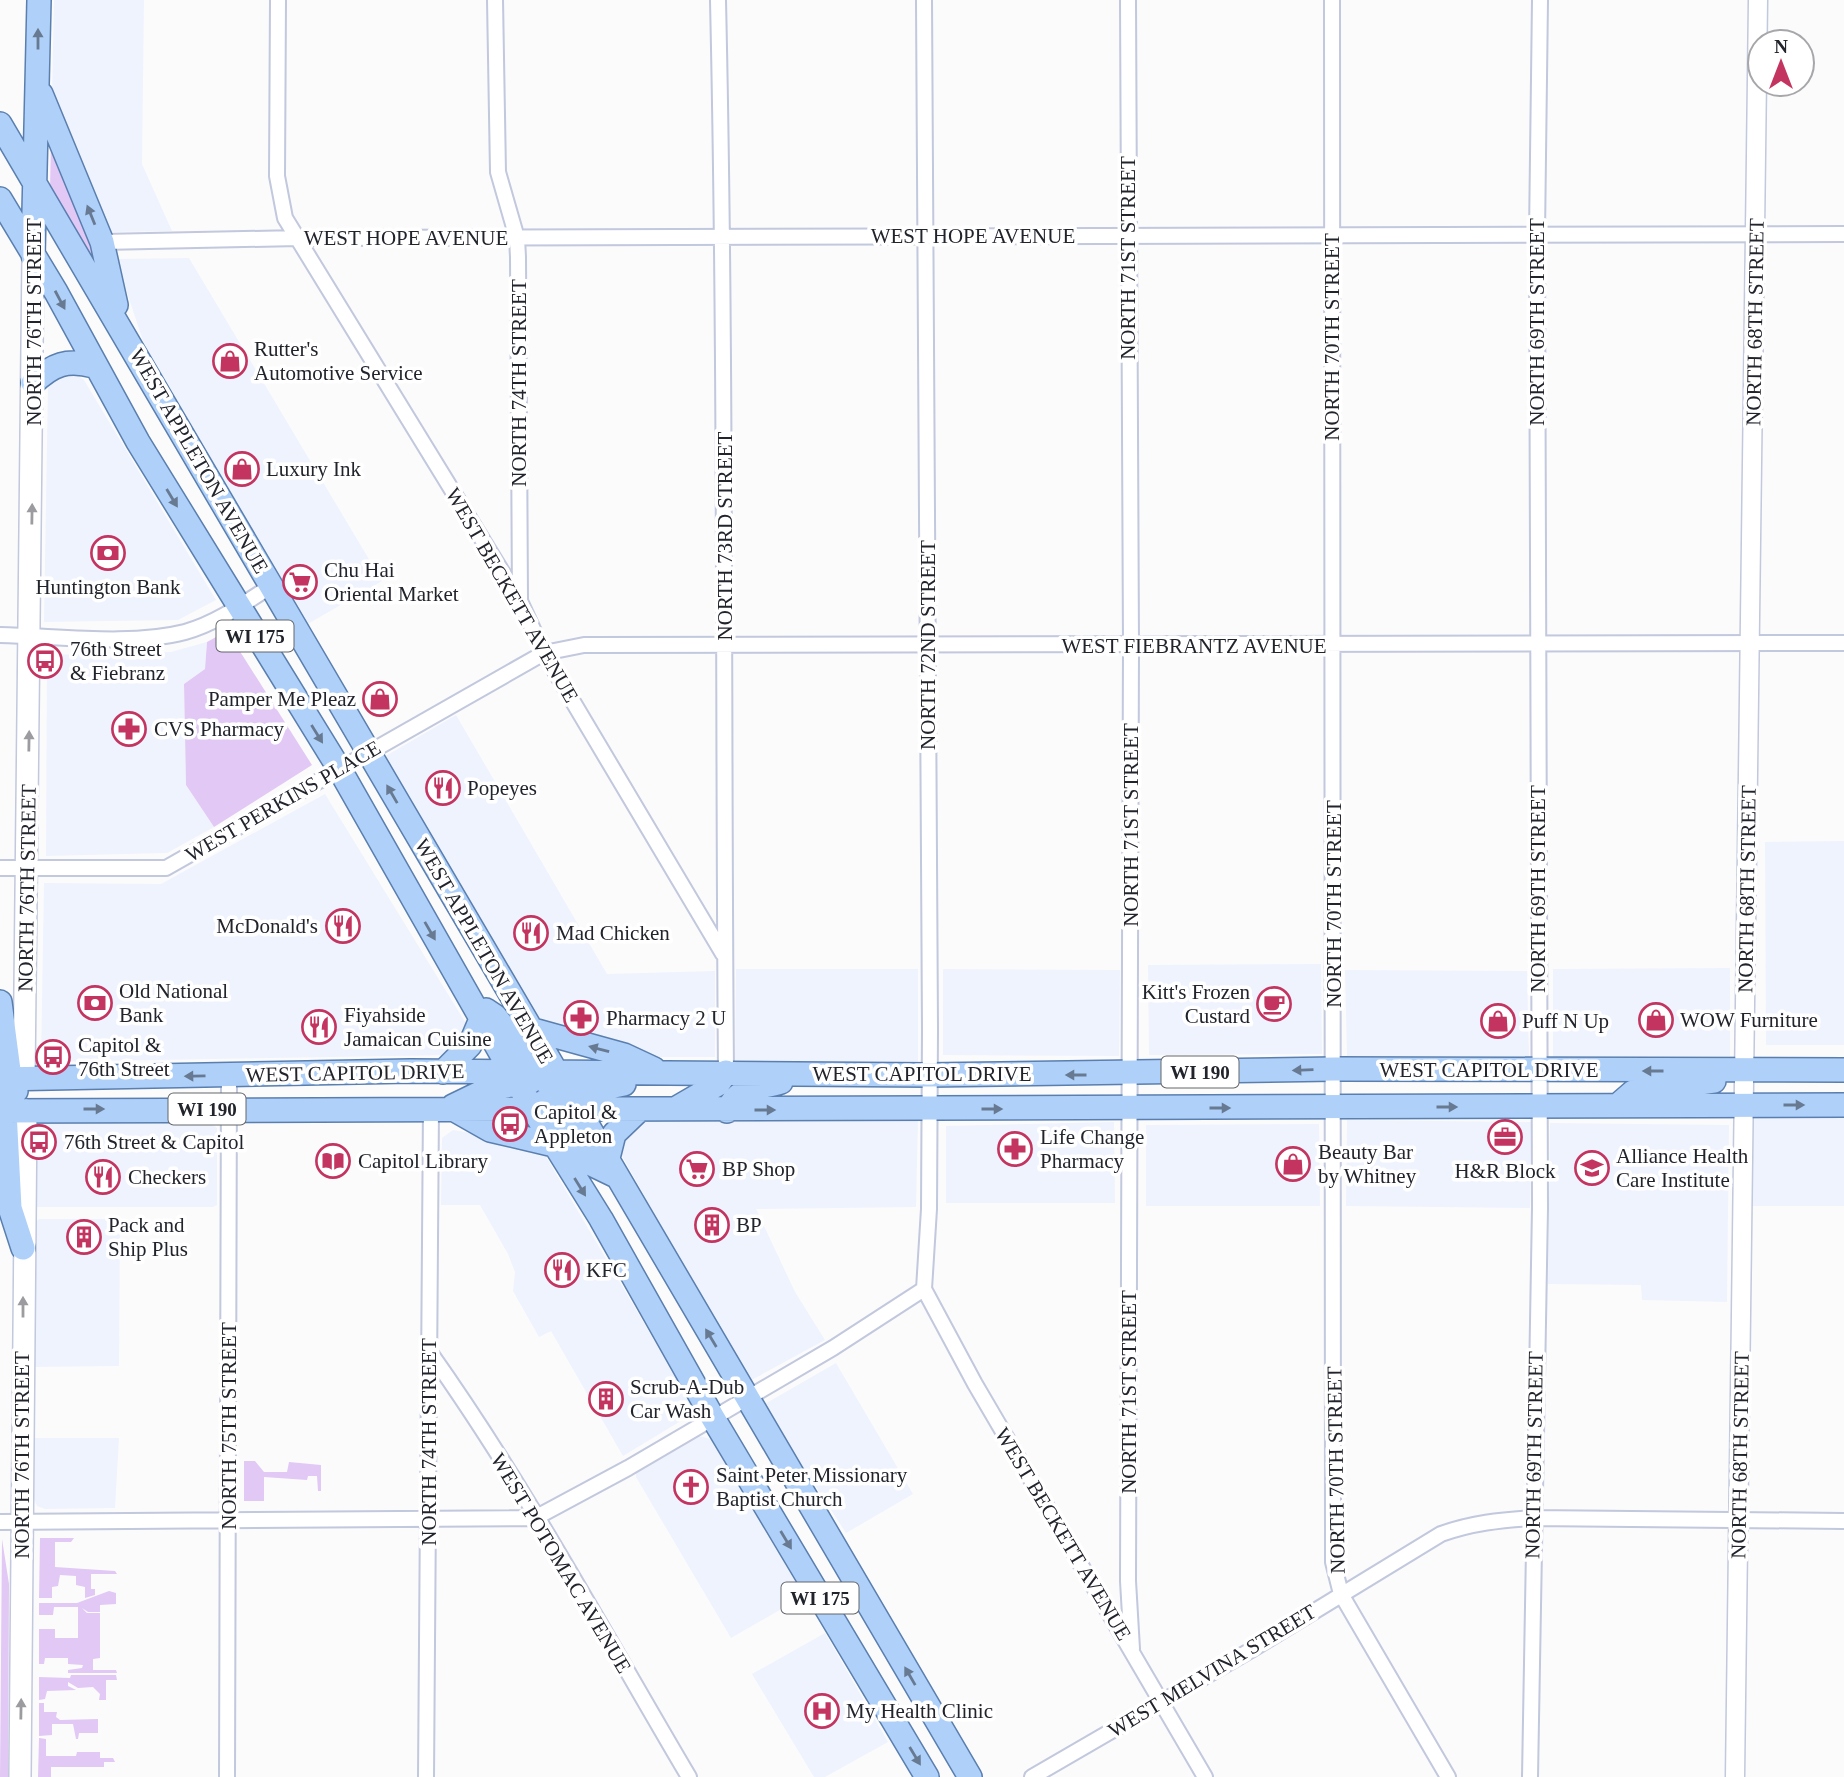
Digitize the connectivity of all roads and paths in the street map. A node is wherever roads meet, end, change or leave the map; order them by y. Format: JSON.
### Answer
{"nodes":[{"id":1,"x":38,"y":0,"type":"edge"},
{"id":2,"x":278,"y":0,"type":"edge"},
{"id":3,"x":495,"y":0,"type":"edge"},
{"id":4,"x":718,"y":0,"type":"edge"},
{"id":5,"x":924,"y":0,"type":"edge"},
{"id":6,"x":1128,"y":0,"type":"edge"},
{"id":7,"x":1332,"y":0,"type":"edge"},
{"id":8,"x":1540,"y":0,"type":"edge"},
{"id":9,"x":1758,"y":0,"type":"edge"},
{"id":10,"x":38,"y":88,"type":"junction"},
{"id":11,"x":0,"y":124,"type":"edge"},
{"id":12,"x":35,"y":181,"type":"junction"},
{"id":13,"x":0,"y":200,"type":"edge"},
{"id":14,"x":1332,"y":234,"type":"junction"},
{"id":15,"x":1537,"y":234,"type":"junction"},
{"id":16,"x":1756,"y":234,"type":"junction"},
{"id":17,"x":1844,"y":234,"type":"edge"},
{"id":18,"x":1128,"y":235,"type":"junction"},
{"id":19,"x":723,"y":237,"type":"junction"},
{"id":20,"x":926,"y":237,"type":"junction"},
{"id":21,"x":298,"y":238,"type":"junction"},
{"id":22,"x":517,"y":239,"type":"junction"},
{"id":23,"x":102,"y":242,"type":"junction"},
{"id":24,"x":33,"y":255,"type":"junction"},
{"id":25,"x":121,"y":328,"type":"junction"},
{"id":26,"x":94,"y":366,"type":"junction"},
{"id":27,"x":33,"y":383,"type":"junction"},
{"id":28,"x":271,"y":586,"type":"junction"},
{"id":29,"x":520,"y":601,"type":"junction"},
{"id":30,"x":238,"y":608,"type":"junction"},
{"id":31,"x":0,"y":635,"type":"edge"},
{"id":32,"x":31,"y":636,"type":"junction"},
{"id":33,"x":1844,"y":643,"type":"edge"},
{"id":34,"x":1750,"y":644,"type":"junction"},
{"id":35,"x":726,"y":645,"type":"junction"},
{"id":36,"x":1538,"y":645,"type":"junction"},
{"id":37,"x":928,"y":646,"type":"junction"},
{"id":38,"x":1131,"y":646,"type":"junction"},
{"id":39,"x":1333,"y":646,"type":"junction"},
{"id":40,"x":544,"y":653,"type":"junction"},
{"id":41,"x":368,"y":752,"type":"junction"},
{"id":42,"x":340,"y":770,"type":"junction"},
{"id":43,"x":0,"y":868,"type":"edge"},
{"id":44,"x":27,"y":868,"type":"junction"},
{"id":45,"x":723,"y":954,"type":"junction"},
{"id":46,"x":469,"y":999,"type":"junction"},
{"id":47,"x":0,"y":1002,"type":"edge"},
{"id":48,"x":481,"y":1019,"type":"junction"},
{"id":49,"x":530,"y":1029,"type":"junction"},
{"id":50,"x":1335,"y":1069,"type":"junction"},
{"id":51,"x":1844,"y":1070,"type":"edge"},
{"id":52,"x":1538,"y":1071,"type":"junction"},
{"id":53,"x":1743,"y":1071,"type":"junction"},
{"id":54,"x":443,"y":1072,"type":"junction"},
{"id":55,"x":726,"y":1072,"type":"junction"},
{"id":56,"x":656,"y":1073,"type":"junction"},
{"id":57,"x":803,"y":1073,"type":"junction"},
{"id":58,"x":351,"y":1074,"type":"junction"},
{"id":59,"x":1131,"y":1074,"type":"junction"},
{"id":60,"x":229,"y":1075,"type":"junction"},
{"id":61,"x":929,"y":1075,"type":"junction"},
{"id":62,"x":532,"y":1077,"type":"junction"},
{"id":63,"x":11,"y":1079,"type":"edge"},
{"id":64,"x":555,"y":1103,"type":"junction"},
{"id":65,"x":1844,"y":1105,"type":"edge"},
{"id":66,"x":1744,"y":1106,"type":"junction"},
{"id":67,"x":441,"y":1107,"type":"junction"},
{"id":68,"x":1335,"y":1107,"type":"junction"},
{"id":69,"x":1616,"y":1107,"type":"junction"},
{"id":70,"x":8,"y":1108,"type":"edge"},
{"id":71,"x":228,"y":1108,"type":"junction"},
{"id":72,"x":315,"y":1108,"type":"junction"},
{"id":73,"x":1539,"y":1108,"type":"junction"},
{"id":74,"x":1130,"y":1109,"type":"junction"},
{"id":75,"x":639,"y":1110,"type":"junction"},
{"id":76,"x":930,"y":1110,"type":"junction"},
{"id":77,"x":672,"y":1111,"type":"junction"},
{"id":78,"x":727,"y":1111,"type":"junction"},
{"id":79,"x":554,"y":1145,"type":"junction"},
{"id":80,"x":612,"y":1169,"type":"junction"},
{"id":81,"x":23,"y":1248,"type":"joint"},
{"id":82,"x":924,"y":1289,"type":"junction"},
{"id":83,"x":429,"y":1351,"type":"junction"},
{"id":84,"x":746,"y":1396,"type":"junction"},
{"id":85,"x":713,"y":1418,"type":"junction"},
{"id":86,"x":429,"y":1518,"type":"junction"},
{"id":87,"x":536,"y":1518,"type":"junction"},
{"id":88,"x":1533,"y":1518,"type":"junction"},
{"id":89,"x":1739,"y":1520,"type":"junction"},
{"id":90,"x":230,"y":1521,"type":"junction"},
{"id":91,"x":1844,"y":1521,"type":"edge"},
{"id":92,"x":0,"y":1522,"type":"edge"},
{"id":93,"x":23,"y":1522,"type":"junction"},
{"id":94,"x":1340,"y":1594,"type":"junction"},
{"id":95,"x":1132,"y":1649,"type":"junction"},
{"id":96,"x":1160,"y":1702,"type":"junction"},
{"id":97,"x":20,"y":1777,"type":"edge"},
{"id":98,"x":227,"y":1777,"type":"edge"},
{"id":99,"x":426,"y":1777,"type":"edge"},
{"id":100,"x":689,"y":1777,"type":"edge"},
{"id":101,"x":928,"y":1777,"type":"edge"},
{"id":102,"x":970,"y":1777,"type":"edge"},
{"id":103,"x":1032,"y":1777,"type":"edge"},
{"id":104,"x":1205,"y":1777,"type":"edge"},
{"id":105,"x":1448,"y":1777,"type":"edge"},
{"id":106,"x":1530,"y":1777,"type":"edge"},
{"id":107,"x":1735,"y":1777,"type":"edge"}],
"edges":[{"from":10,"to":1,"type":"main road","name":"NORTH 76TH STREET","one_way":true},
{"from":2,"to":21,"type":"street"},
{"from":3,"to":22,"type":"street","name":"NORTH 74TH STREET"},
{"from":4,"to":19,"type":"street","name":"NORTH 73RD STREET"},
{"from":5,"to":20,"type":"street","name":"NORTH 72ND STREET"},
{"from":6,"to":18,"type":"street","name":"NORTH 71ST STREET"},
{"from":7,"to":14,"type":"street","name":"NORTH 70TH STREET"},
{"from":8,"to":15,"type":"street","name":"NORTH 69TH STREET"},
{"from":9,"to":16,"type":"street","name":"NORTH 68TH STREET"},
{"from":10,"to":12,"type":"main road","name":"NORTH 76TH STREET"},
{"from":23,"to":10,"type":"main road","one_way":true},
{"from":11,"to":12,"type":"main road","name":"WEST APPLETON AVENUE","number":"WI 175"},
{"from":12,"to":24,"type":"main road","name":"NORTH 76TH STREET"},
{"from":12,"to":25,"type":"main road","name":"WEST APPLETON AVENUE","number":"WI 175"},
{"from":13,"to":24,"type":"main road","name":"WEST APPLETON AVENUE","number":"WI 175"},
{"from":14,"to":15,"type":"street","name":"WEST HOPE AVENUE"},
{"from":14,"to":18,"type":"street","name":"WEST HOPE AVENUE"},
{"from":14,"to":39,"type":"street","name":"NORTH 70TH STREET"},
{"from":15,"to":16,"type":"street","name":"WEST HOPE AVENUE"},
{"from":15,"to":36,"type":"street","name":"NORTH 69TH STREET"},
{"from":16,"to":17,"type":"street","name":"WEST HOPE AVENUE"},
{"from":16,"to":34,"type":"street","name":"NORTH 68TH STREET"},
{"from":18,"to":20,"type":"street","name":"WEST HOPE AVENUE"},
{"from":18,"to":38,"type":"street","name":"NORTH 71ST STREET"},
{"from":19,"to":20,"type":"street","name":"WEST HOPE AVENUE"},
{"from":19,"to":22,"type":"street","name":"WEST HOPE AVENUE"},
{"from":19,"to":35,"type":"street","name":"NORTH 73RD STREET"},
{"from":20,"to":37,"type":"street","name":"NORTH 72ND STREET"},
{"from":21,"to":22,"type":"street","name":"WEST HOPE AVENUE"},
{"from":21,"to":23,"type":"street","name":"WEST HOPE AVENUE"},
{"from":21,"to":29,"type":"street","name":"WEST BECKETT AVENUE"},
{"from":22,"to":29,"type":"street","name":"NORTH 74TH STREET"},
{"from":23,"to":25,"type":"main road"},
{"from":24,"to":26,"type":"main road","name":"WEST APPLETON AVENUE","number":"WI 175","one_way":true},
{"from":24,"to":27,"type":"main road","name":"NORTH 76TH STREET"},
{"from":25,"to":28,"type":"main road","name":"WEST APPLETON AVENUE","number":"WI 175"},
{"from":26,"to":27,"type":"main road"},
{"from":26,"to":30,"type":"main road","name":"WEST APPLETON AVENUE","number":"WI 175","one_way":true},
{"from":32,"to":27,"type":"main road","name":"NORTH 76TH STREET","one_way":true},
{"from":28,"to":30,"type":"street"},
{"from":28,"to":41,"type":"main road","name":"WEST APPLETON AVENUE","number":"WI 175"},
{"from":29,"to":40,"type":"street","name":"WEST BECKETT AVENUE"},
{"from":30,"to":32,"type":"street"},
{"from":30,"to":42,"type":"main road","name":"WEST APPLETON AVENUE","number":"WI 175","one_way":true},
{"from":31,"to":32,"type":"street"},
{"from":44,"to":32,"type":"main road","name":"NORTH 76TH STREET","one_way":true},
{"from":33,"to":34,"type":"street","name":"WEST FIEBRANTZ AVENUE"},
{"from":34,"to":36,"type":"street","name":"WEST FIEBRANTZ AVENUE"},
{"from":34,"to":53,"type":"street","name":"NORTH 68TH STREET"},
{"from":35,"to":37,"type":"street","name":"WEST FIEBRANTZ AVENUE"},
{"from":35,"to":40,"type":"street","name":"WEST FIEBRANTZ AVENUE"},
{"from":35,"to":45,"type":"street","name":"NORTH 73RD STREET"},
{"from":36,"to":39,"type":"street","name":"WEST FIEBRANTZ AVENUE"},
{"from":36,"to":52,"type":"street","name":"NORTH 69TH STREET"},
{"from":37,"to":38,"type":"street","name":"WEST FIEBRANTZ AVENUE"},
{"from":37,"to":61,"type":"street","name":"NORTH 72ND STREET"},
{"from":38,"to":39,"type":"street","name":"WEST FIEBRANTZ AVENUE"},
{"from":38,"to":59,"type":"street","name":"NORTH 71ST STREET"},
{"from":39,"to":50,"type":"street","name":"NORTH 70TH STREET"},
{"from":40,"to":41,"type":"street","name":"WEST PERKINS PLACE"},
{"from":40,"to":45,"type":"street","name":"WEST BECKETT AVENUE"},
{"from":41,"to":42,"type":"street","name":"WEST PERKINS PLACE"},
{"from":49,"to":41,"type":"main road","name":"WEST APPLETON AVENUE","number":"WI 175","one_way":true},
{"from":42,"to":44,"type":"street","name":"WEST PERKINS PLACE"},
{"from":42,"to":46,"type":"main road","name":"WEST APPLETON AVENUE","number":"WI 175","one_way":true},
{"from":43,"to":44,"type":"street","name":"WEST PERKINS PLACE"},
{"from":44,"to":63,"type":"main road","name":"NORTH 76TH STREET"},
{"from":45,"to":55,"type":"street","name":"NORTH 73RD STREET"},
{"from":46,"to":48,"type":"main road","name":"WEST APPLETON AVENUE","number":"WI 175"},
{"from":46,"to":62,"type":"main road"},
{"from":47,"to":63,"type":"main road"},
{"from":48,"to":54,"type":"main road"},
{"from":48,"to":62,"type":"main road","name":"WEST APPLETON AVENUE","number":"WI 175"},
{"from":56,"to":49,"type":"main road","one_way":true},
{"from":49,"to":62,"type":"main road","name":"WEST APPLETON AVENUE","number":"WI 175"},
{"from":50,"to":52,"type":"main road","name":"WEST CAPITOL DRIVE","number":"WI 190"},
{"from":50,"to":59,"type":"main road","name":"WEST CAPITOL DRIVE","number":"WI 190","one_way":true},
{"from":50,"to":68,"type":"street","name":"NORTH 70TH STREET"},
{"from":51,"to":53,"type":"main road","name":"WEST CAPITOL DRIVE","number":"WI 190"},
{"from":51,"to":66,"type":"main road"},
{"from":53,"to":52,"type":"main road","name":"WEST CAPITOL DRIVE","number":"WI 190","one_way":true},
{"from":52,"to":73,"type":"street","name":"NORTH 69TH STREET"},
{"from":53,"to":66,"type":"street","name":"NORTH 68TH STREET"},
{"from":53,"to":69,"type":"main road"},
{"from":54,"to":58,"type":"main road","name":"WEST CAPITOL DRIVE","number":"WI 190"},
{"from":54,"to":62,"type":"main road","name":"WEST CAPITOL DRIVE","number":"WI 190"},
{"from":55,"to":56,"type":"main road","name":"WEST CAPITOL DRIVE","number":"WI 190"},
{"from":55,"to":57,"type":"main road","name":"WEST CAPITOL DRIVE","number":"WI 190"},
{"from":55,"to":77,"type":"main road"},
{"from":56,"to":62,"type":"main road","name":"WEST CAPITOL DRIVE","number":"WI 190"},
{"from":56,"to":64,"type":"main road"},
{"from":57,"to":61,"type":"main road","name":"WEST CAPITOL DRIVE","number":"WI 190"},
{"from":57,"to":78,"type":"main road"},
{"from":58,"to":60,"type":"main road","name":"WEST CAPITOL DRIVE","number":"WI 190"},
{"from":58,"to":72,"type":"main road"},
{"from":59,"to":61,"type":"main road","name":"WEST CAPITOL DRIVE","number":"WI 190","one_way":true},
{"from":59,"to":74,"type":"street","name":"NORTH 71ST STREET"},
{"from":60,"to":63,"type":"main road","name":"WEST CAPITOL DRIVE","number":"WI 190","one_way":true},
{"from":60,"to":71,"type":"street","name":"NORTH 75TH STREET"},
{"from":61,"to":76,"type":"street","name":"NORTH 72ND STREET"},
{"from":62,"to":64,"type":"main road","name":"WEST APPLETON AVENUE","number":"WI 175"},
{"from":62,"to":64,"type":"main road","name":"WEST APPLETON AVENUE","number":"WI 175"},
{"from":62,"to":67,"type":"main road"},
{"from":63,"to":70,"type":"main road","name":"NORTH 76TH STREET"},
{"from":64,"to":67,"type":"main road","name":"WEST CAPITOL DRIVE","number":"WI 190"},
{"from":64,"to":75,"type":"main road","name":"WEST CAPITOL DRIVE","number":"WI 190"},
{"from":64,"to":79,"type":"main road","name":"WEST APPLETON AVENUE","number":"WI 175"},
{"from":64,"to":80,"type":"main road","name":"WEST APPLETON AVENUE","number":"WI 175"},
{"from":66,"to":65,"type":"main road","name":"WEST CAPITOL DRIVE","number":"WI 190","one_way":true},
{"from":66,"to":69,"type":"main road","name":"WEST CAPITOL DRIVE","number":"WI 190"},
{"from":66,"to":89,"type":"street","name":"NORTH 68TH STREET"},
{"from":67,"to":72,"type":"main road","name":"WEST CAPITOL DRIVE","number":"WI 190"},
{"from":67,"to":79,"type":"main road"},
{"from":67,"to":83,"type":"street","name":"NORTH 74TH STREET"},
{"from":68,"to":73,"type":"main road","name":"WEST CAPITOL DRIVE","number":"WI 190","one_way":true},
{"from":74,"to":68,"type":"main road","name":"WEST CAPITOL DRIVE","number":"WI 190","one_way":true},
{"from":68,"to":94,"type":"street","name":"NORTH 70TH STREET"},
{"from":69,"to":73,"type":"main road","name":"WEST CAPITOL DRIVE","number":"WI 190"},
{"from":70,"to":71,"type":"main road","name":"WEST CAPITOL DRIVE","number":"WI 190","one_way":true},
{"from":70,"to":81,"type":"main road","name":"NORTH 76TH STREET"},
{"from":71,"to":72,"type":"main road","name":"WEST CAPITOL DRIVE","number":"WI 190"},
{"from":71,"to":90,"type":"street","name":"NORTH 75TH STREET"},
{"from":73,"to":88,"type":"street","name":"NORTH 69TH STREET"},
{"from":76,"to":74,"type":"main road","name":"WEST CAPITOL DRIVE","number":"WI 190","one_way":true},
{"from":74,"to":95,"type":"street","name":"NORTH 71ST STREET"},
{"from":75,"to":77,"type":"main road","name":"WEST CAPITOL DRIVE","number":"WI 190"},
{"from":75,"to":80,"type":"main road"},
{"from":78,"to":76,"type":"main road","name":"WEST CAPITOL DRIVE","number":"WI 190","one_way":true},
{"from":76,"to":82,"type":"street","name":"NORTH 72ND STREET"},
{"from":77,"to":78,"type":"main road","name":"WEST CAPITOL DRIVE","number":"WI 190"},
{"from":79,"to":85,"type":"main road","name":"WEST APPLETON AVENUE","number":"WI 175","one_way":true},
{"from":84,"to":80,"type":"main road","name":"WEST APPLETON AVENUE","number":"WI 175","one_way":true},
{"from":93,"to":81,"type":"main road","name":"NORTH 76TH STREET","one_way":true},
{"from":82,"to":84,"type":"street"},
{"from":82,"to":95,"type":"street","name":"WEST BECKETT AVENUE"},
{"from":83,"to":86,"type":"street","name":"NORTH 74TH STREET"},
{"from":83,"to":87,"type":"street","name":"WEST POTOMAC AVENUE"},
{"from":84,"to":85,"type":"street"},
{"from":102,"to":84,"type":"main road","name":"WEST APPLETON AVENUE","number":"WI 175","one_way":true},
{"from":85,"to":87,"type":"street"},
{"from":85,"to":101,"type":"main road","name":"WEST APPLETON AVENUE","number":"WI 175","one_way":true},
{"from":86,"to":87,"type":"street"},
{"from":86,"to":90,"type":"street"},
{"from":86,"to":99,"type":"street","name":"NORTH 74TH STREET"},
{"from":87,"to":100,"type":"street","name":"WEST POTOMAC AVENUE"},
{"from":88,"to":89,"type":"street","name":"WEST MELVINA STREET"},
{"from":88,"to":94,"type":"street","name":"WEST MELVINA STREET"},
{"from":88,"to":106,"type":"street","name":"NORTH 69TH STREET"},
{"from":89,"to":91,"type":"street","name":"WEST MELVINA STREET"},
{"from":89,"to":107,"type":"street","name":"NORTH 68TH STREET"},
{"from":90,"to":93,"type":"street"},
{"from":90,"to":98,"type":"street","name":"NORTH 75TH STREET"},
{"from":92,"to":93,"type":"street"},
{"from":97,"to":93,"type":"main road","name":"NORTH 76TH STREET","one_way":true},
{"from":94,"to":96,"type":"street","name":"WEST MELVINA STREET"},
{"from":94,"to":105,"type":"street","name":"NORTH 70TH STREET"},
{"from":95,"to":96,"type":"street","name":"WEST BECKETT AVENUE"},
{"from":96,"to":103,"type":"street","name":"WEST MELVINA STREET"},
{"from":96,"to":104,"type":"street","name":"WEST BECKETT AVENUE"}]}
